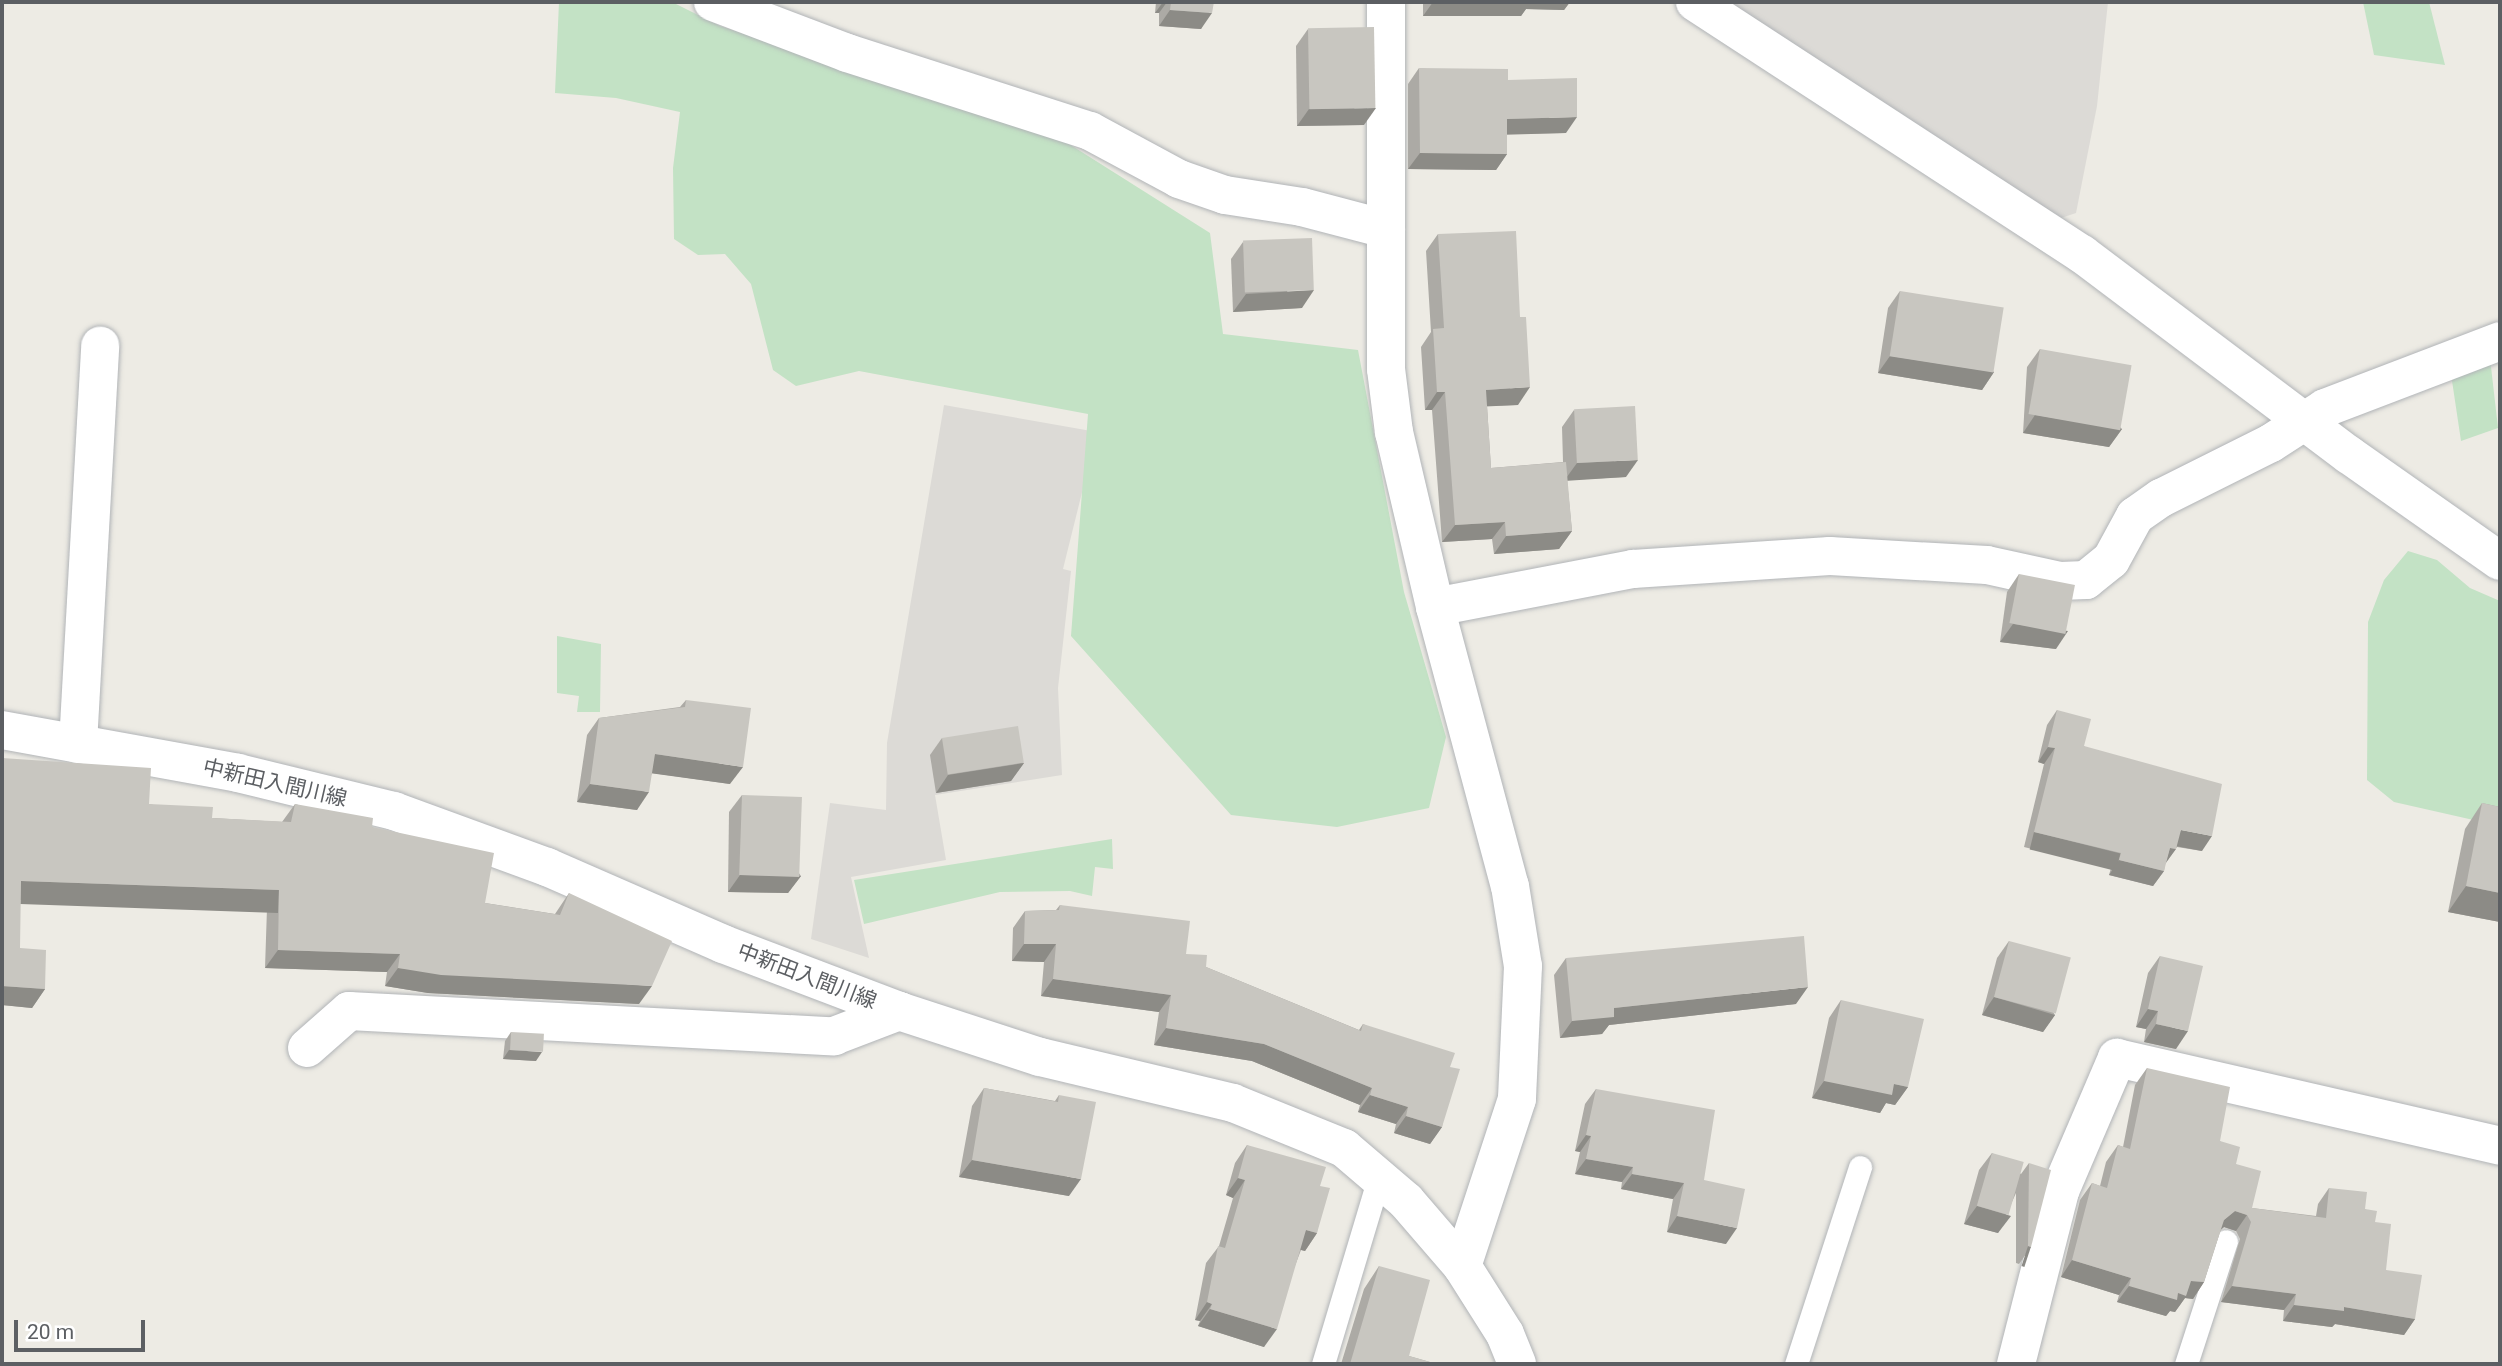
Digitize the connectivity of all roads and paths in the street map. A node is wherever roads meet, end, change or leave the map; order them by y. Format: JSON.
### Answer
{"nodes":[{"id":1,"x":713,"y":2,"type":"edge"},
{"id":2,"x":1386,"y":2,"type":"edge"},
{"id":3,"x":1695,"y":2,"type":"edge"},
{"id":4,"x":1386,"y":229,"type":"junction"},
{"id":5,"x":2500,"y":341,"type":"edge"},
{"id":6,"x":100,"y":345,"type":"dead end"},
{"id":7,"x":2303,"y":421,"type":"junction"},
{"id":8,"x":2500,"y":561,"type":"edge"},
{"id":9,"x":1435,"y":607,"type":"junction"},
{"id":10,"x":2,"y":730,"type":"edge"},
{"id":11,"x":78,"y":744,"type":"junction"},
{"id":12,"x":899,"y":1011,"type":"junction"},
{"id":13,"x":307,"y":1048,"type":"dead end"},
{"id":14,"x":2500,"y":1146,"type":"edge"},
{"id":15,"x":1860,"y":1167,"type":"dead end"},
{"id":16,"x":1379,"y":1177,"type":"junction"},
{"id":17,"x":2226,"y":1241,"type":"edge"},
{"id":18,"x":1462,"y":1266,"type":"junction"},
{"id":19,"x":1323,"y":1364,"type":"edge"},
{"id":20,"x":1517,"y":1364,"type":"edge"},
{"id":21,"x":1796,"y":1364,"type":"edge"},
{"id":22,"x":2016,"y":1364,"type":"edge"},
{"id":23,"x":2186,"y":1364,"type":"edge"}],
"edges":[{"from":1,"to":4,"type":"street"},
{"from":2,"to":4,"type":"street"},
{"from":3,"to":7,"type":"street"},
{"from":4,"to":9,"type":"street"},
{"from":5,"to":7,"type":"street"},
{"from":6,"to":11,"type":"street"},
{"from":7,"to":8,"type":"street"},
{"from":7,"to":9,"type":"street"},
{"from":9,"to":18,"type":"street"},
{"from":10,"to":11,"type":"street","name":"中新田入間川線"},
{"from":11,"to":12,"type":"street","name":"中新田入間川線"},
{"from":12,"to":13,"type":"street"},
{"from":12,"to":16,"type":"street","name":"中新田入間川線"},
{"from":14,"to":22,"type":"street"},
{"from":15,"to":21,"type":"lane"},
{"from":16,"to":18,"type":"street","name":"中新田入間川線"},
{"from":16,"to":19,"type":"lane"},
{"from":17,"to":23,"type":"lane"},
{"from":18,"to":20,"type":"street","name":"中新田入間川線"}]}
